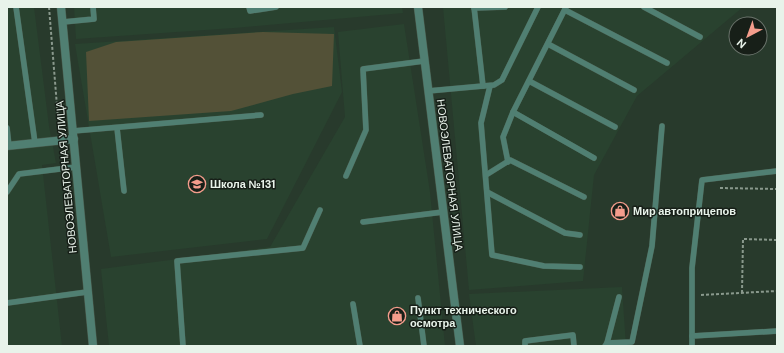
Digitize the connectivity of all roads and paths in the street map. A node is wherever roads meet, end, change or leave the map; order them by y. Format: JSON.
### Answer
{"nodes":[{"id":1,"x":16,"y":7,"type":"edge"},
{"id":2,"x":49,"y":7,"type":"edge"},
{"id":3,"x":61,"y":7,"type":"edge"},
{"id":4,"x":93,"y":7,"type":"edge"},
{"id":5,"x":249,"y":7,"type":"edge"},
{"id":6,"x":276,"y":7,"type":"edge"},
{"id":7,"x":418,"y":7,"type":"edge"},
{"id":8,"x":505,"y":7,"type":"edge"},
{"id":9,"x":538,"y":7,"type":"edge"},
{"id":10,"x":644,"y":7,"type":"edge"},
{"id":11,"x":474,"y":8,"type":"edge"},
{"id":12,"x":566,"y":9,"type":"edge"},
{"id":13,"x":63,"y":22,"type":"junction"},
{"id":14,"x":700,"y":36,"type":"dead end"},
{"id":15,"x":548,"y":44,"type":"junction"},
{"id":16,"x":424,"y":61,"type":"junction"},
{"id":17,"x":667,"y":63,"type":"dead end"},
{"id":18,"x":529,"y":81,"type":"junction"},
{"id":19,"x":482,"y":86,"type":"junction"},
{"id":20,"x":490,"y":86,"type":"junction"},
{"id":21,"x":428,"y":90,"type":"junction"},
{"id":22,"x":634,"y":90,"type":"dead end"},
{"id":23,"x":512,"y":112,"type":"junction"},
{"id":24,"x":261,"y":115,"type":"dead end"},
{"id":25,"x":662,"y":126,"type":"dead end"},
{"id":26,"x":615,"y":127,"type":"dead end"},
{"id":27,"x":7,"y":128,"type":"edge"},
{"id":28,"x":117,"y":128,"type":"junction"},
{"id":29,"x":74,"y":135,"type":"junction"},
{"id":30,"x":60,"y":140,"type":"junction"},
{"id":31,"x":35,"y":143,"type":"junction"},
{"id":32,"x":8,"y":146,"type":"edge"},
{"id":33,"x":594,"y":158,"type":"dead end"},
{"id":34,"x":508,"y":162,"type":"junction"},
{"id":35,"x":76,"y":167,"type":"junction"},
{"id":36,"x":777,"y":171,"type":"edge"},
{"id":37,"x":486,"y":175,"type":"junction"},
{"id":38,"x":346,"y":176,"type":"dead end"},
{"id":39,"x":701,"y":187,"type":"junction"},
{"id":40,"x":777,"y":189,"type":"edge"},
{"id":41,"x":124,"y":191,"type":"dead end"},
{"id":42,"x":7,"y":192,"type":"edge"},
{"id":43,"x":487,"y":192,"type":"junction"},
{"id":44,"x":584,"y":197,"type":"dead end"},
{"id":45,"x":320,"y":210,"type":"dead end"},
{"id":46,"x":443,"y":212,"type":"junction"},
{"id":47,"x":363,"y":222,"type":"dead end"},
{"id":48,"x":580,"y":235,"type":"dead end"},
{"id":49,"x":777,"y":240,"type":"edge"},
{"id":50,"x":580,"y":267,"type":"dead end"},
{"id":51,"x":87,"y":292,"type":"junction"},
{"id":52,"x":777,"y":292,"type":"edge"},
{"id":53,"x":742,"y":293,"type":"junction"},
{"id":54,"x":692,"y":296,"type":"junction"},
{"id":55,"x":619,"y":297,"type":"dead end"},
{"id":56,"x":418,"y":298,"type":"dead end"},
{"id":57,"x":7,"y":303,"type":"edge"},
{"id":58,"x":353,"y":304,"type":"dead end"},
{"id":59,"x":777,"y":332,"type":"edge"},
{"id":60,"x":692,"y":336,"type":"junction"},
{"id":61,"x":606,"y":344,"type":"edge"},
{"id":62,"x":93,"y":346,"type":"edge"},
{"id":63,"x":183,"y":346,"type":"edge"},
{"id":64,"x":360,"y":346,"type":"edge"},
{"id":65,"x":424,"y":346,"type":"edge"},
{"id":66,"x":460,"y":346,"type":"edge"},
{"id":67,"x":525,"y":346,"type":"edge"},
{"id":68,"x":574,"y":346,"type":"edge"},
{"id":69,"x":692,"y":346,"type":"edge"}],
"edges":[{"from":1,"to":31,"type":"lane"},
{"from":2,"to":30,"type":"path"},
{"from":3,"to":13,"type":"street","name":"НОВОЭЛЕВАТОРНАЯ УЛИЦА"},
{"from":4,"to":13,"type":"lane"},
{"from":5,"to":6,"type":"lane"},
{"from":7,"to":16,"type":"street","name":"НОВОЭЛЕВАТОРНАЯ УЛИЦА"},
{"from":8,"to":11,"type":"lane"},
{"from":9,"to":20,"type":"lane"},
{"from":10,"to":14,"type":"lane"},
{"from":11,"to":19,"type":"lane"},
{"from":12,"to":15,"type":"lane"},
{"from":12,"to":17,"type":"lane"},
{"from":13,"to":29,"type":"street","name":"НОВОЭЛЕВАТОРНАЯ УЛИЦА"},
{"from":15,"to":18,"type":"lane"},
{"from":15,"to":22,"type":"lane"},
{"from":16,"to":21,"type":"street","name":"НОВОЭЛЕВАТОРНАЯ УЛИЦА"},
{"from":16,"to":38,"type":"lane"},
{"from":18,"to":23,"type":"lane"},
{"from":18,"to":26,"type":"lane"},
{"from":19,"to":20,"type":"lane"},
{"from":19,"to":21,"type":"lane"},
{"from":20,"to":37,"type":"lane"},
{"from":21,"to":46,"type":"street","name":"НОВОЭЛЕВАТОРНАЯ УЛИЦА"},
{"from":23,"to":33,"type":"lane"},
{"from":23,"to":34,"type":"lane"},
{"from":24,"to":28,"type":"lane"},
{"from":25,"to":61,"type":"lane"},
{"from":27,"to":32,"type":"lane"},
{"from":28,"to":29,"type":"lane"},
{"from":28,"to":41,"type":"lane"},
{"from":29,"to":30,"type":"street"},
{"from":29,"to":35,"type":"street","name":"НОВОЭЛЕВАТОРНАЯ УЛИЦА"},
{"from":30,"to":31,"type":"street"},
{"from":31,"to":32,"type":"street"},
{"from":34,"to":37,"type":"lane"},
{"from":34,"to":44,"type":"lane"},
{"from":35,"to":42,"type":"lane"},
{"from":35,"to":51,"type":"street","name":"НОВОЭЛЕВАТОРНАЯ УЛИЦА"},
{"from":36,"to":39,"type":"lane"},
{"from":37,"to":43,"type":"lane"},
{"from":39,"to":40,"type":"path"},
{"from":39,"to":54,"type":"lane"},
{"from":43,"to":48,"type":"lane"},
{"from":43,"to":50,"type":"lane"},
{"from":45,"to":63,"type":"lane"},
{"from":46,"to":47,"type":"lane"},
{"from":46,"to":66,"type":"street","name":"НОВОЭЛЕВАТОРНАЯ УЛИЦА"},
{"from":49,"to":53,"type":"path"},
{"from":51,"to":57,"type":"lane"},
{"from":51,"to":62,"type":"street","name":"НОВОЭЛЕВАТОРНАЯ УЛИЦА"},
{"from":52,"to":53,"type":"path"},
{"from":53,"to":54,"type":"path"},
{"from":54,"to":60,"type":"lane"},
{"from":55,"to":61,"type":"lane"},
{"from":56,"to":65,"type":"lane"},
{"from":58,"to":64,"type":"lane"},
{"from":59,"to":60,"type":"lane"},
{"from":60,"to":69,"type":"lane"},
{"from":67,"to":68,"type":"lane"}]}
